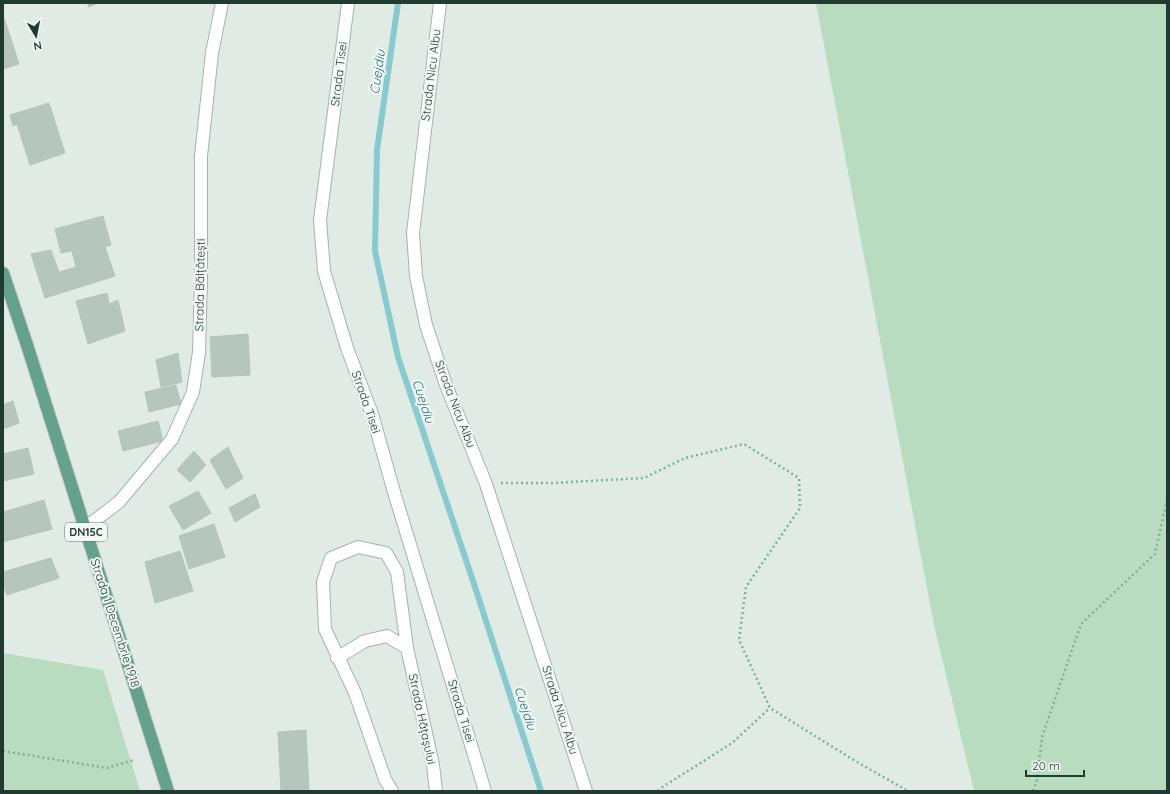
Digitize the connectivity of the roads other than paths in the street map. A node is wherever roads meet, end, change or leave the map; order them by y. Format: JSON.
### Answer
{"nodes":[{"id":1,"x":222,"y":3,"type":"edge"},
{"id":2,"x":348,"y":3,"type":"edge"},
{"id":3,"x":440,"y":3,"type":"edge"},
{"id":4,"x":3,"y":273,"type":"edge"},
{"id":5,"x":85,"y":528,"type":"junction"},
{"id":6,"x":407,"y":648,"type":"junction"},
{"id":7,"x":338,"y":658,"type":"junction"},
{"id":8,"x":168,"y":791,"type":"edge"},
{"id":9,"x":392,"y":791,"type":"edge"},
{"id":10,"x":436,"y":791,"type":"edge"},
{"id":11,"x":485,"y":791,"type":"edge"},
{"id":12,"x":586,"y":791,"type":"edge"}],
"edges":[{"from":1,"to":5,"type":"street","name":"Strada Bălțătești"},
{"from":2,"to":11,"type":"street","name":"Strada Tisei"},
{"from":3,"to":12,"type":"street","name":"Strada Nicu Albu"},
{"from":4,"to":5,"type":"main road","name":"Strada 1 Decembrie 1918","number":"DN15C"},
{"from":5,"to":8,"type":"main road","name":"Strada 1 Decembrie 1918","number":"DN15C"},
{"from":6,"to":7,"type":"street"},
{"from":6,"to":7,"type":"street","name":"Strada Hățașului"},
{"from":6,"to":10,"type":"street","name":"Strada Hățașului"},
{"from":7,"to":9,"type":"street","name":"Strada Hățașului"}]}
